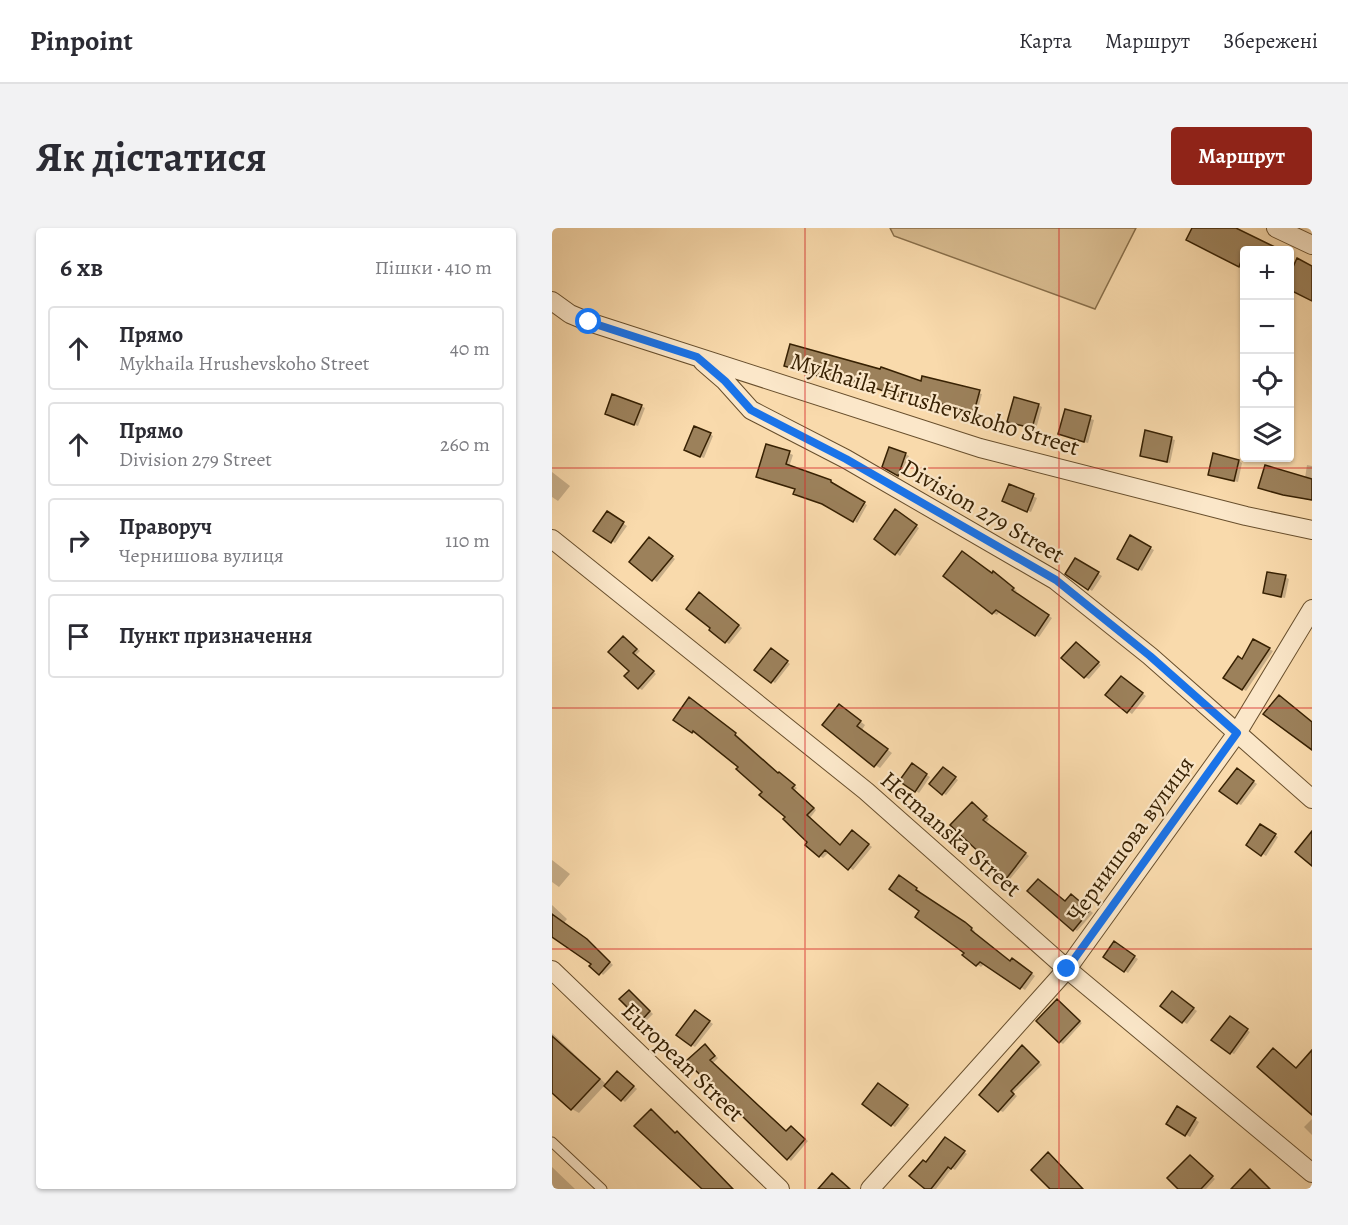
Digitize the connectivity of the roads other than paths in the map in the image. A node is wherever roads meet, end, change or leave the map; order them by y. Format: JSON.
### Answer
{"nodes":[{"id":1,"x":1276,"y":228,"type":"edge"},
{"id":2,"x":1312,"y":245,"type":"edge"},
{"id":3,"x":552,"y":302,"type":"edge"},
{"id":4,"x":697,"y":357,"type":"junction"},
{"id":5,"x":1312,"y":530,"type":"edge"},
{"id":6,"x":552,"y":539,"type":"edge"},
{"id":7,"x":1312,"y":609,"type":"edge"},
{"id":8,"x":1237,"y":733,"type":"junction"},
{"id":9,"x":1312,"y":799,"type":"edge"},
{"id":10,"x":1067,"y":969,"type":"junction"},
{"id":11,"x":552,"y":970,"type":"edge"},
{"id":12,"x":552,"y":1142,"type":"edge"},
{"id":13,"x":1312,"y":1173,"type":"edge"},
{"id":14,"x":877,"y":1186,"type":"edge"},
{"id":15,"x":602,"y":1189,"type":"edge"},
{"id":16,"x":780,"y":1189,"type":"edge"}],
"edges":[{"from":1,"to":2,"type":"street"},
{"from":3,"to":4,"type":"street","name":"Mykhaila Hrushevskoho Street"},
{"from":4,"to":5,"type":"street","name":"Mykhaila Hrushevskoho Street"},
{"from":4,"to":8,"type":"street","name":"Division 279 Street"},
{"from":6,"to":10,"type":"street","name":"Hetmanska Street"},
{"from":7,"to":8,"type":"street","name":"Чернишова вулиця"},
{"from":8,"to":9,"type":"street","name":"Division 279 Street"},
{"from":8,"to":10,"type":"street","name":"Чернишова вулиця"},
{"from":10,"to":13,"type":"street","name":"Hetmanska Street"},
{"from":10,"to":14,"type":"street","name":"Чернишова вулиця"},
{"from":11,"to":16,"type":"street","name":"European Street"},
{"from":12,"to":15,"type":"lane"}]}
